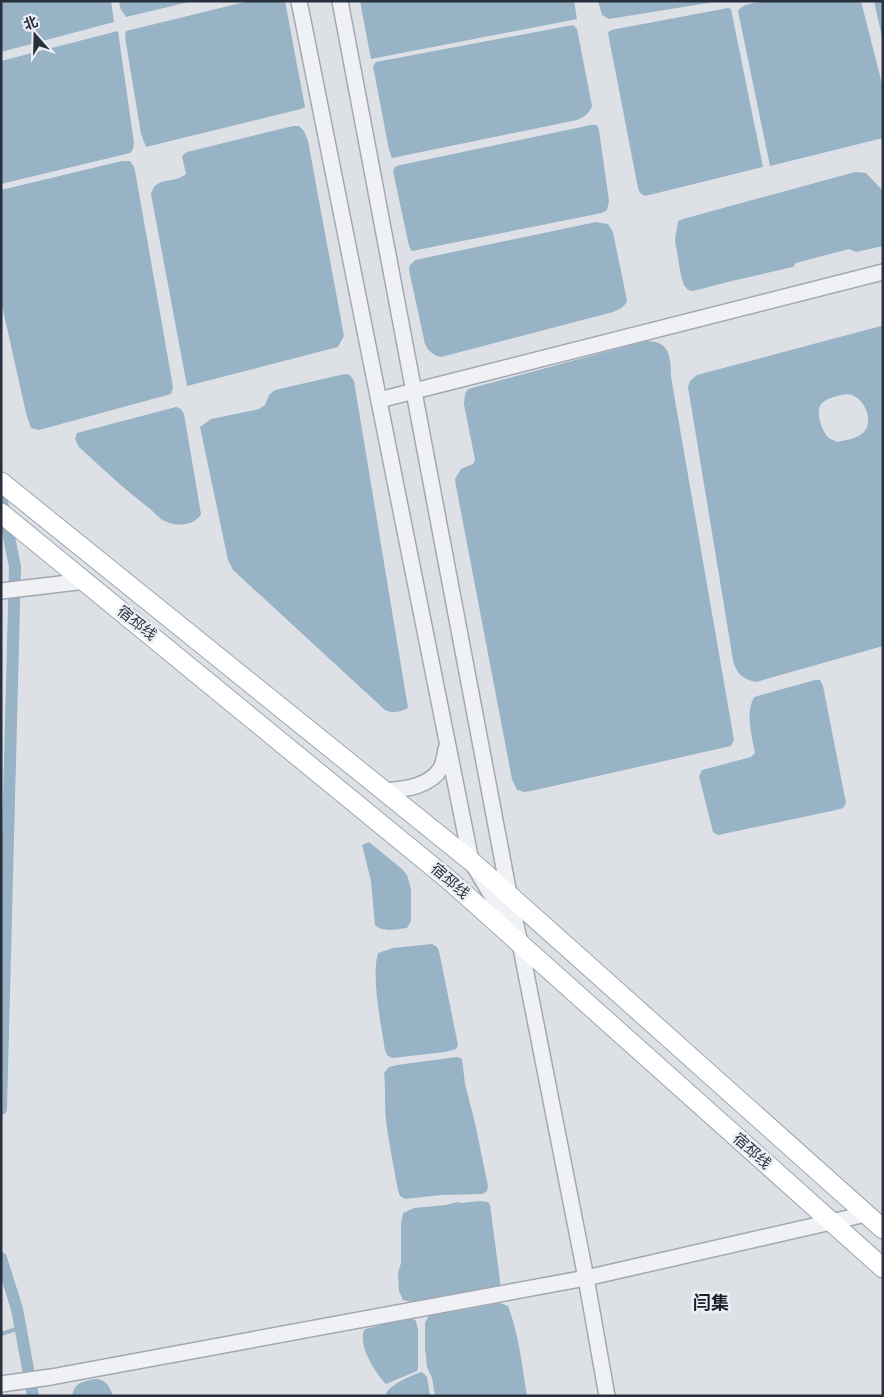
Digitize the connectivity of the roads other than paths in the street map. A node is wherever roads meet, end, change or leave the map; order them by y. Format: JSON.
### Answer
{"nodes":[{"id":1,"x":299,"y":1,"type":"edge"},
{"id":2,"x":340,"y":1,"type":"edge"},
{"id":3,"x":883,"y":272,"type":"edge"},
{"id":4,"x":413,"y":392,"type":"junction"},
{"id":5,"x":379,"y":400,"type":"junction"},
{"id":6,"x":1,"y":482,"type":"edge"},
{"id":7,"x":1,"y":512,"type":"edge"},
{"id":8,"x":86,"y":581,"type":"junction"},
{"id":9,"x":1,"y":591,"type":"edge"},
{"id":10,"x":448,"y":742,"type":"junction"},
{"id":11,"x":384,"y":791,"type":"junction"},
{"id":12,"x":471,"y":861,"type":"junction"},
{"id":13,"x":509,"y":894,"type":"junction"},
{"id":14,"x":520,"y":943,"type":"junction"},
{"id":15,"x":866,"y":1214,"type":"junction"},
{"id":16,"x":832,"y":1222,"type":"junction"},
{"id":17,"x":883,"y":1229,"type":"edge"},
{"id":18,"x":883,"y":1268,"type":"edge"},
{"id":19,"x":586,"y":1278,"type":"junction"},
{"id":20,"x":1,"y":1384,"type":"edge"},
{"id":21,"x":607,"y":1396,"type":"edge"}],
"edges":[{"from":1,"to":5,"type":"street"},
{"from":2,"to":4,"type":"street"},
{"from":3,"to":4,"type":"street"},
{"from":4,"to":5,"type":"street"},
{"from":4,"to":13,"type":"street"},
{"from":5,"to":10,"type":"street"},
{"from":6,"to":11,"type":"main road","name":"宿邳线"},
{"from":7,"to":8,"type":"main road","name":"宿邳线"},
{"from":8,"to":9,"type":"street"},
{"from":8,"to":14,"type":"main road","name":"宿邳线"},
{"from":10,"to":11,"type":"street"},
{"from":10,"to":12,"type":"street"},
{"from":11,"to":12,"type":"main road","name":"宿邳线"},
{"from":12,"to":13,"type":"main road","name":"宿邳线"},
{"from":12,"to":14,"type":"street"},
{"from":13,"to":14,"type":"street"},
{"from":13,"to":15,"type":"main road","name":"宿邳线"},
{"from":14,"to":16,"type":"main road","name":"宿邳线"},
{"from":14,"to":19,"type":"street"},
{"from":15,"to":16,"type":"street"},
{"from":15,"to":17,"type":"main road","name":"宿邳线"},
{"from":16,"to":18,"type":"main road","name":"宿邳线"},
{"from":16,"to":19,"type":"street"},
{"from":19,"to":20,"type":"street"},
{"from":19,"to":21,"type":"street"}]}
